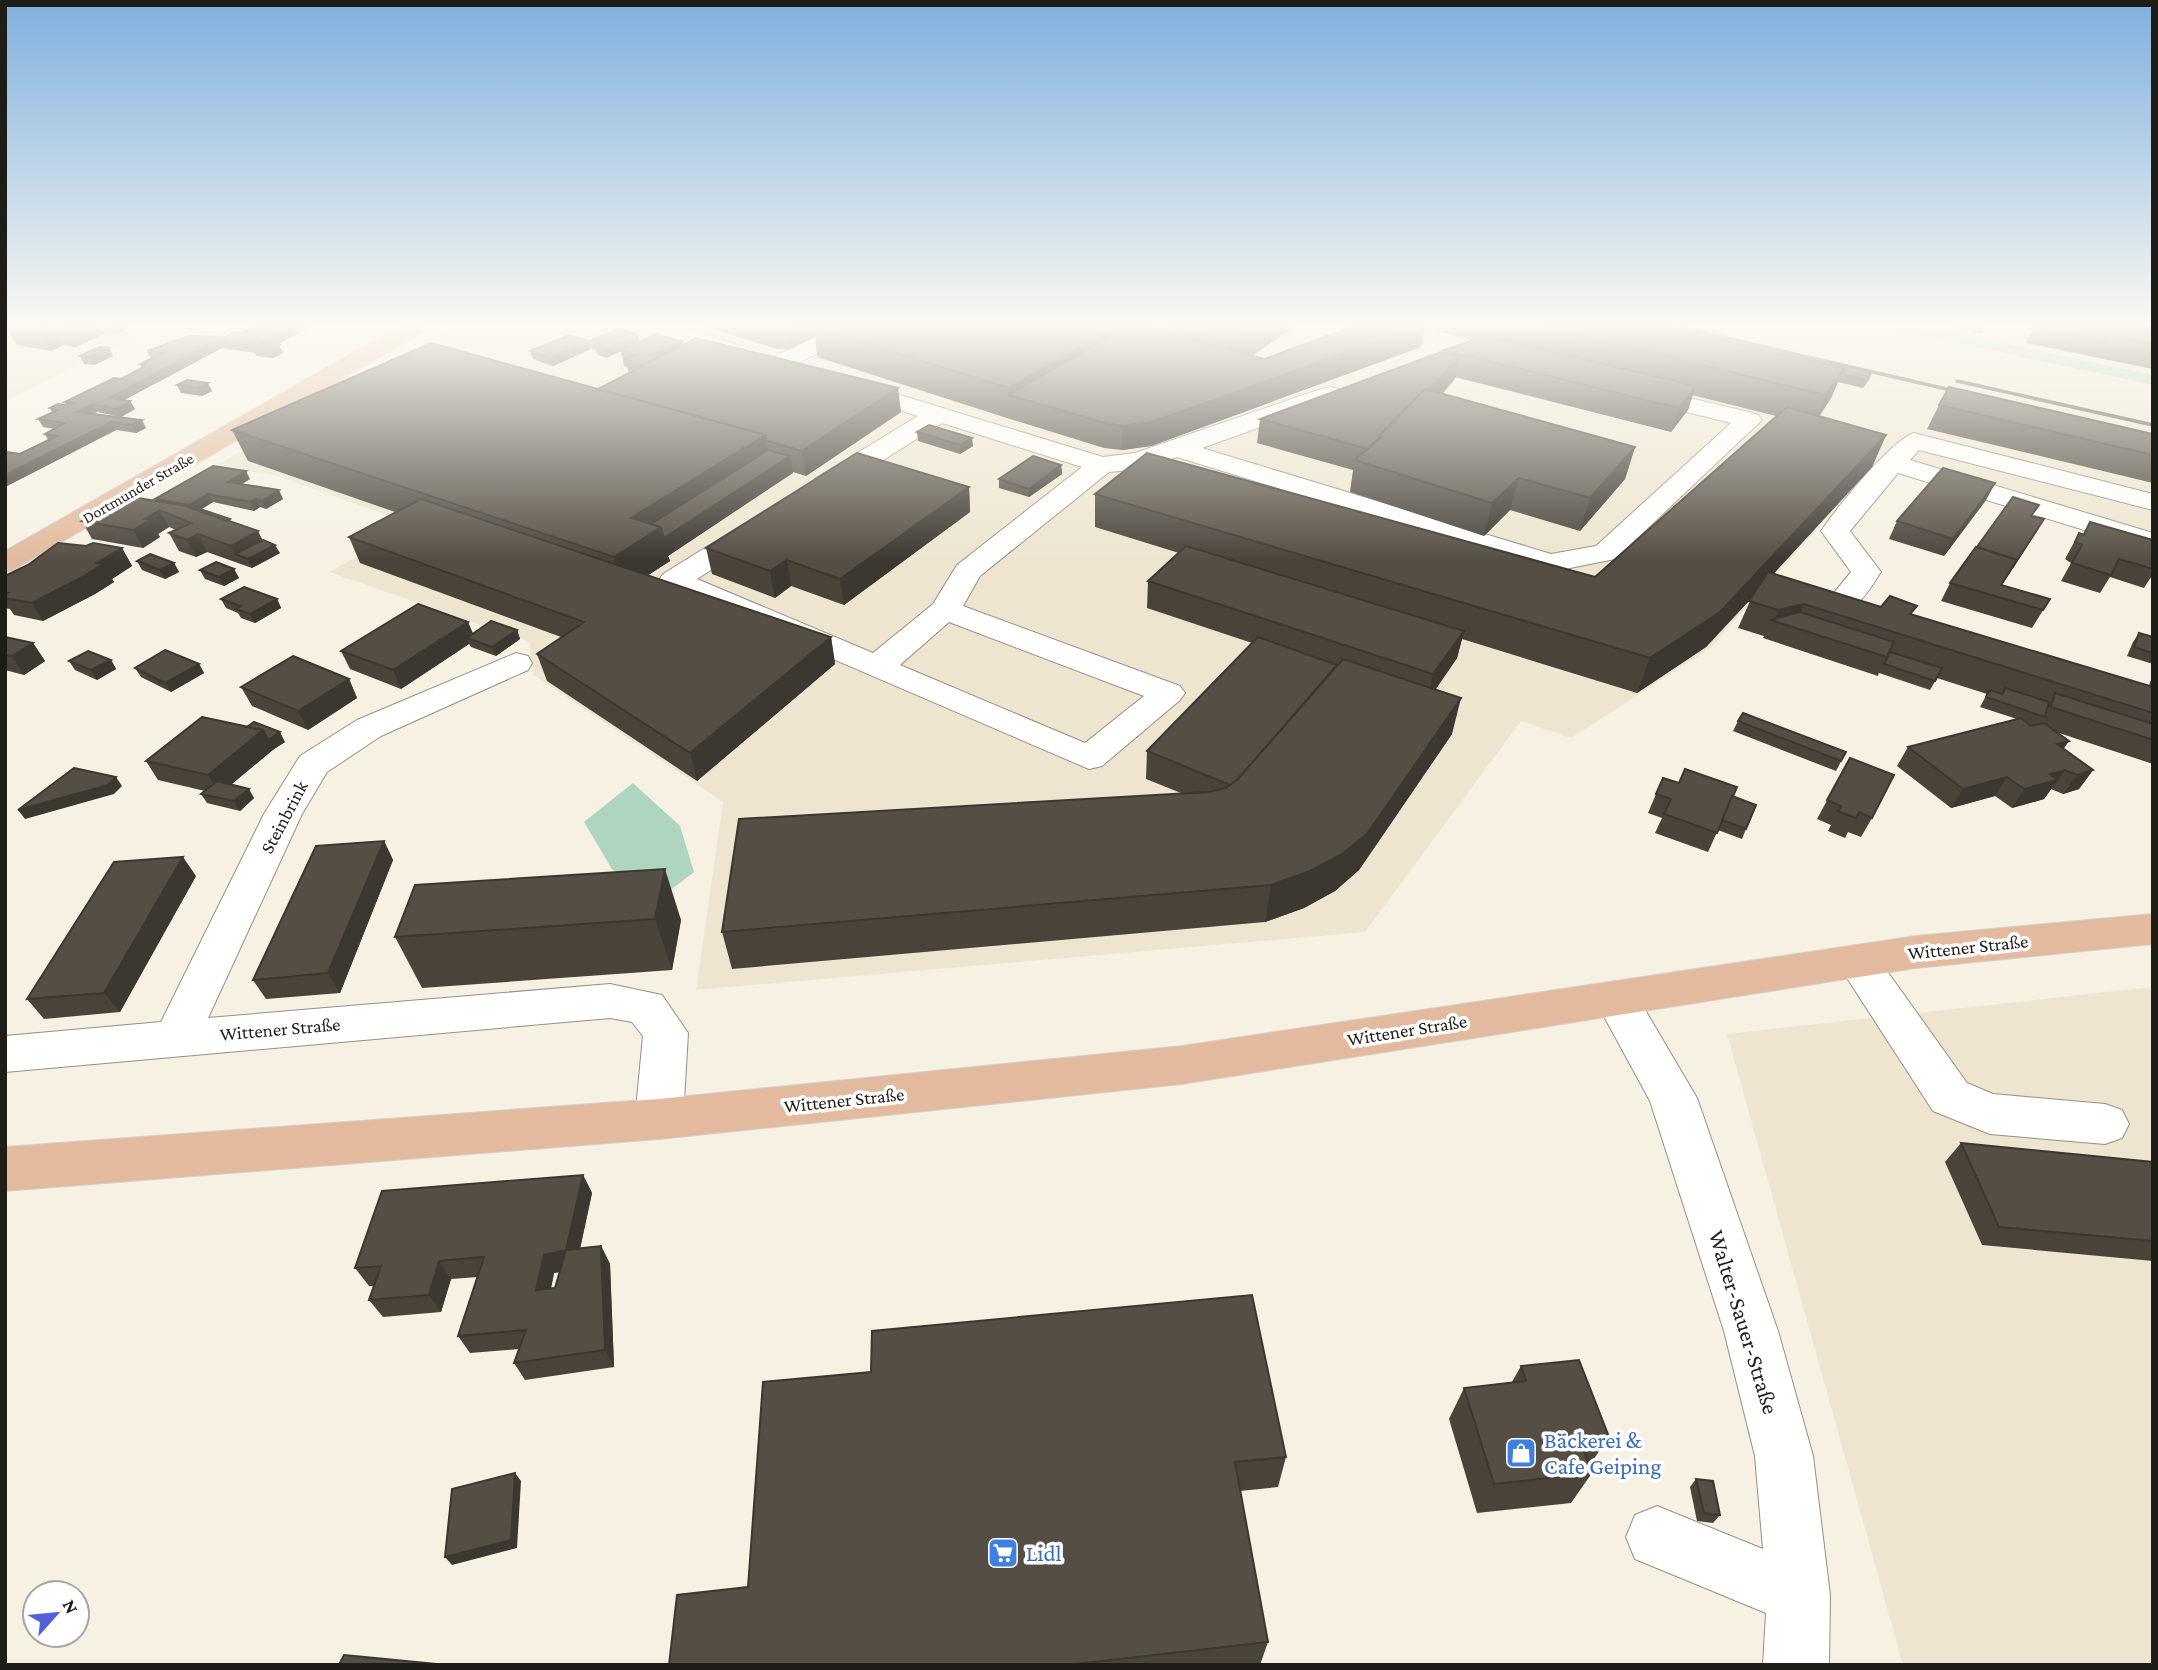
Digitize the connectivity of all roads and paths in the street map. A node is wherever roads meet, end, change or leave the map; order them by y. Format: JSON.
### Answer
{"nodes":[{"id":1,"x":280,"y":405,"type":"edge"},
{"id":2,"x":910,"y":405,"type":"edge"},
{"id":3,"x":1298,"y":405,"type":"edge"},
{"id":4,"x":1687,"y":405,"type":"edge"},
{"id":5,"x":939,"y":414,"type":"junction"},
{"id":6,"x":1176,"y":448,"type":"junction"},
{"id":7,"x":1892,"y":463,"type":"junction"},
{"id":8,"x":1102,"y":465,"type":"junction"},
{"id":9,"x":2153,"y":502,"type":"edge"},
{"id":10,"x":2153,"y":542,"type":"edge"},
{"id":11,"x":5,"y":563,"type":"edge"},
{"id":12,"x":1840,"y":605,"type":"edge"},
{"id":13,"x":946,"y":610,"type":"junction"},
{"id":14,"x":516,"y":663,"type":"dead end"},
{"id":15,"x":877,"y":667,"type":"junction"},
{"id":16,"x":2153,"y":929,"type":"edge"},
{"id":17,"x":1857,"y":961,"type":"junction"},
{"id":18,"x":1616,"y":998,"type":"junction"},
{"id":19,"x":176,"y":1038,"type":"junction"},
{"id":20,"x":5,"y":1054,"type":"edge"},
{"id":21,"x":659,"y":1119,"type":"junction"},
{"id":22,"x":2105,"y":1124,"type":"dead end"},
{"id":23,"x":5,"y":1169,"type":"edge"},
{"id":24,"x":1657,"y":1537,"type":"dead end"},
{"id":25,"x":1798,"y":1595,"type":"junction"},
{"id":26,"x":1796,"y":1665,"type":"edge"}],
"edges":[{"from":1,"to":11,"type":"main road","name":"Dortmunder Straße"},
{"from":2,"to":5,"type":"street"},
{"from":3,"to":6,"type":"street"},
{"from":4,"to":6,"type":"street"},
{"from":5,"to":8,"type":"street"},
{"from":5,"to":15,"type":"street"},
{"from":6,"to":8,"type":"street"},
{"from":7,"to":9,"type":"street"},
{"from":7,"to":10,"type":"street"},
{"from":7,"to":12,"type":"street"},
{"from":8,"to":13,"type":"street"},
{"from":13,"to":15,"type":"street"},
{"from":13,"to":15,"type":"street"},
{"from":14,"to":19,"type":"street","name":"Steinbrink"},
{"from":16,"to":17,"type":"main road","name":"Wittener Straße"},
{"from":17,"to":18,"type":"main road","name":"Wittener Straße"},
{"from":17,"to":22,"type":"street"},
{"from":18,"to":21,"type":"main road","name":"Wittener Straße"},
{"from":18,"to":25,"type":"street","name":"Walter-Sauer-Straße"},
{"from":19,"to":20,"type":"street","name":"Wittener Straße"},
{"from":19,"to":21,"type":"street","name":"Wittener Straße"},
{"from":21,"to":23,"type":"main road","name":"Wittener Straße"},
{"from":24,"to":25,"type":"street"},
{"from":25,"to":26,"type":"street","name":"Walter-Sauer-Straße"}]}
